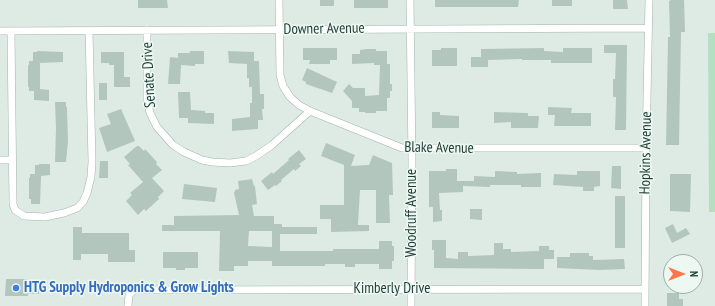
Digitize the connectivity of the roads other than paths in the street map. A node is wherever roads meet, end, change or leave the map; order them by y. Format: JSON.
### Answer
{"nodes":[{"id":1,"x":279,"y":0,"type":"edge"},
{"id":2,"x":410,"y":0,"type":"edge"},
{"id":3,"x":649,"y":0,"type":"edge"},
{"id":4,"x":410,"y":28,"type":"junction"},
{"id":5,"x":648,"y":28,"type":"junction"},
{"id":6,"x":89,"y":30,"type":"junction"},
{"id":7,"x":147,"y":30,"type":"junction"},
{"id":8,"x":279,"y":30,"type":"junction"},
{"id":9,"x":0,"y":31,"type":"edge"},
{"id":10,"x":11,"y":31,"type":"junction"},
{"id":11,"x":310,"y":111,"type":"junction"},
{"id":12,"x":646,"y":148,"type":"junction"},
{"id":13,"x":411,"y":149,"type":"junction"},
{"id":14,"x":0,"y":160,"type":"edge"},
{"id":15,"x":12,"y":160,"type":"junction"},
{"id":16,"x":411,"y":288,"type":"junction"},
{"id":17,"x":645,"y":289,"type":"junction"},
{"id":18,"x":128,"y":306,"type":"edge"},
{"id":19,"x":411,"y":306,"type":"edge"},
{"id":20,"x":645,"y":306,"type":"edge"}],
"edges":[{"from":1,"to":8,"type":"street","name":"Blake Avenue"},
{"from":2,"to":4,"type":"street","name":"Woodruff Avenue"},
{"from":3,"to":5,"type":"street","name":"Hopkins Avenue"},
{"from":4,"to":5,"type":"street","name":"Downer Avenue"},
{"from":4,"to":8,"type":"street","name":"Downer Avenue"},
{"from":4,"to":13,"type":"street","name":"Woodruff Avenue"},
{"from":5,"to":12,"type":"street","name":"Hopkins Avenue"},
{"from":6,"to":7,"type":"street","name":"Downer Avenue"},
{"from":6,"to":10,"type":"street","name":"Downer Avenue"},
{"from":6,"to":15,"type":"street"},
{"from":7,"to":8,"type":"street","name":"Downer Avenue"},
{"from":7,"to":11,"type":"street","name":"Senate Drive"},
{"from":8,"to":11,"type":"street","name":"Blake Avenue"},
{"from":9,"to":10,"type":"street","name":"Downer Avenue"},
{"from":10,"to":15,"type":"street"},
{"from":11,"to":13,"type":"street","name":"Blake Avenue"},
{"from":12,"to":13,"type":"street","name":"Blake Avenue"},
{"from":12,"to":17,"type":"street","name":"Hopkins Avenue"},
{"from":13,"to":16,"type":"street","name":"Woodruff Avenue"},
{"from":14,"to":15,"type":"street"},
{"from":16,"to":17,"type":"street","name":"Kimberly Drive"},
{"from":16,"to":18,"type":"street","name":"Kimberly Drive"},
{"from":16,"to":19,"type":"street","name":"Woodruff Avenue"},
{"from":17,"to":20,"type":"street","name":"Hopkins Avenue"}]}
